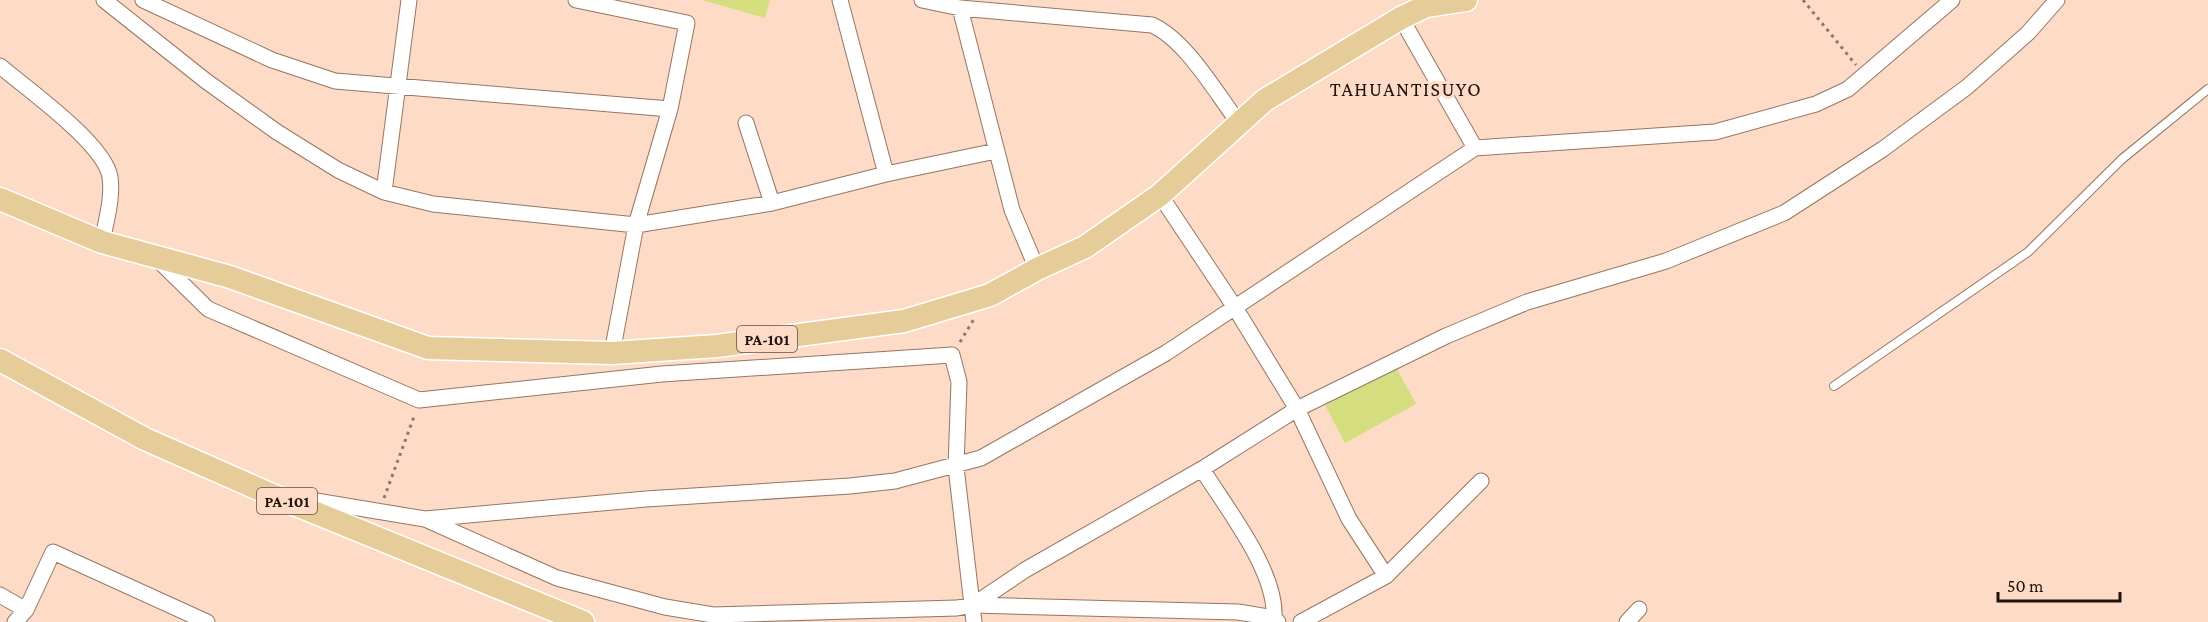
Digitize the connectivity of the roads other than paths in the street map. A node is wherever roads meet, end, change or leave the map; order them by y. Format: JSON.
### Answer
{"nodes":[{"id":1,"x":104,"y":0,"type":"edge"},
{"id":2,"x":142,"y":0,"type":"edge"},
{"id":3,"x":409,"y":0,"type":"edge"},
{"id":4,"x":576,"y":0,"type":"edge"},
{"id":5,"x":840,"y":0,"type":"edge"},
{"id":6,"x":922,"y":0,"type":"edge"},
{"id":7,"x":1466,"y":0,"type":"edge"},
{"id":8,"x":1952,"y":0,"type":"edge"},
{"id":9,"x":2057,"y":0,"type":"edge"},
{"id":10,"x":960,"y":8,"type":"junction"},
{"id":11,"x":1401,"y":18,"type":"junction"},
{"id":12,"x":0,"y":66,"type":"edge"},
{"id":13,"x":398,"y":84,"type":"junction"},
{"id":14,"x":2208,"y":89,"type":"edge"},
{"id":15,"x":670,"y":109,"type":"junction"},
{"id":16,"x":746,"y":123,"type":"dead end"},
{"id":17,"x":1239,"y":123,"type":"junction"},
{"id":18,"x":1475,"y":148,"type":"junction"},
{"id":19,"x":996,"y":151,"type":"junction"},
{"id":20,"x":886,"y":174,"type":"junction"},
{"id":21,"x":384,"y":192,"type":"junction"},
{"id":22,"x":1160,"y":195,"type":"junction"},
{"id":23,"x":0,"y":199,"type":"edge"},
{"id":24,"x":772,"y":203,"type":"junction"},
{"id":25,"x":636,"y":225,"type":"junction"},
{"id":26,"x":102,"y":242,"type":"junction"},
{"id":27,"x":156,"y":258,"type":"junction"},
{"id":28,"x":1037,"y":269,"type":"junction"},
{"id":29,"x":1234,"y":306,"type":"junction"},
{"id":30,"x":612,"y":353,"type":"junction"},
{"id":31,"x":0,"y":360,"type":"edge"},
{"id":32,"x":1834,"y":386,"type":"dead end"},
{"id":33,"x":1297,"y":409,"type":"junction"},
{"id":34,"x":956,"y":467,"type":"junction"},
{"id":35,"x":1202,"y":469,"type":"junction"},
{"id":36,"x":1481,"y":481,"type":"dead end"},
{"id":37,"x":272,"y":495,"type":"junction"},
{"id":38,"x":425,"y":519,"type":"junction"},
{"id":39,"x":1386,"y":576,"type":"junction"},
{"id":40,"x":0,"y":595,"type":"edge"},
{"id":41,"x":973,"y":605,"type":"junction"},
{"id":42,"x":1639,"y":609,"type":"dead end"},
{"id":43,"x":26,"y":610,"type":"junction"},
{"id":44,"x":1276,"y":620,"type":"edge"},
{"id":45,"x":15,"y":622,"type":"edge"},
{"id":46,"x":207,"y":622,"type":"edge"},
{"id":47,"x":583,"y":622,"type":"edge"},
{"id":48,"x":975,"y":622,"type":"edge"},
{"id":49,"x":1301,"y":622,"type":"edge"},
{"id":50,"x":1627,"y":622,"type":"edge"}],
"edges":[{"from":1,"to":21,"type":"street"},
{"from":2,"to":13,"type":"street"},
{"from":3,"to":13,"type":"street"},
{"from":4,"to":15,"type":"street"},
{"from":5,"to":20,"type":"street"},
{"from":6,"to":10,"type":"street"},
{"from":7,"to":11,"type":"main road","number":"PA-101"},
{"from":8,"to":18,"type":"street"},
{"from":9,"to":33,"type":"street"},
{"from":10,"to":17,"type":"street"},
{"from":10,"to":19,"type":"street"},
{"from":11,"to":17,"type":"main road","number":"PA-101"},
{"from":11,"to":18,"type":"street"},
{"from":12,"to":26,"type":"street"},
{"from":13,"to":15,"type":"street"},
{"from":13,"to":21,"type":"street"},
{"from":14,"to":32,"type":"lane"},
{"from":15,"to":25,"type":"street"},
{"from":16,"to":24,"type":"street"},
{"from":17,"to":22,"type":"main road","number":"PA-101"},
{"from":18,"to":29,"type":"street"},
{"from":19,"to":20,"type":"street"},
{"from":19,"to":28,"type":"street"},
{"from":20,"to":24,"type":"street"},
{"from":21,"to":25,"type":"street"},
{"from":22,"to":28,"type":"main road","number":"PA-101"},
{"from":22,"to":29,"type":"street"},
{"from":23,"to":26,"type":"main road","number":"PA-101"},
{"from":24,"to":25,"type":"street"},
{"from":25,"to":30,"type":"street"},
{"from":26,"to":27,"type":"main road","number":"PA-101"},
{"from":27,"to":30,"type":"main road","number":"PA-101"},
{"from":27,"to":34,"type":"street"},
{"from":28,"to":30,"type":"main road","number":"PA-101"},
{"from":29,"to":33,"type":"street"},
{"from":29,"to":34,"type":"street"},
{"from":31,"to":37,"type":"main road","number":"PA-101"},
{"from":33,"to":35,"type":"street"},
{"from":33,"to":39,"type":"street"},
{"from":34,"to":38,"type":"street"},
{"from":34,"to":41,"type":"street"},
{"from":35,"to":41,"type":"street"},
{"from":35,"to":44,"type":"street"},
{"from":36,"to":39,"type":"street"},
{"from":37,"to":38,"type":"street"},
{"from":37,"to":47,"type":"main road","number":"PA-101"},
{"from":38,"to":41,"type":"street"},
{"from":39,"to":49,"type":"street"},
{"from":40,"to":43,"type":"street"},
{"from":41,"to":44,"type":"street"},
{"from":41,"to":48,"type":"street"},
{"from":42,"to":50,"type":"street"},
{"from":43,"to":45,"type":"street"},
{"from":43,"to":46,"type":"street"}]}
